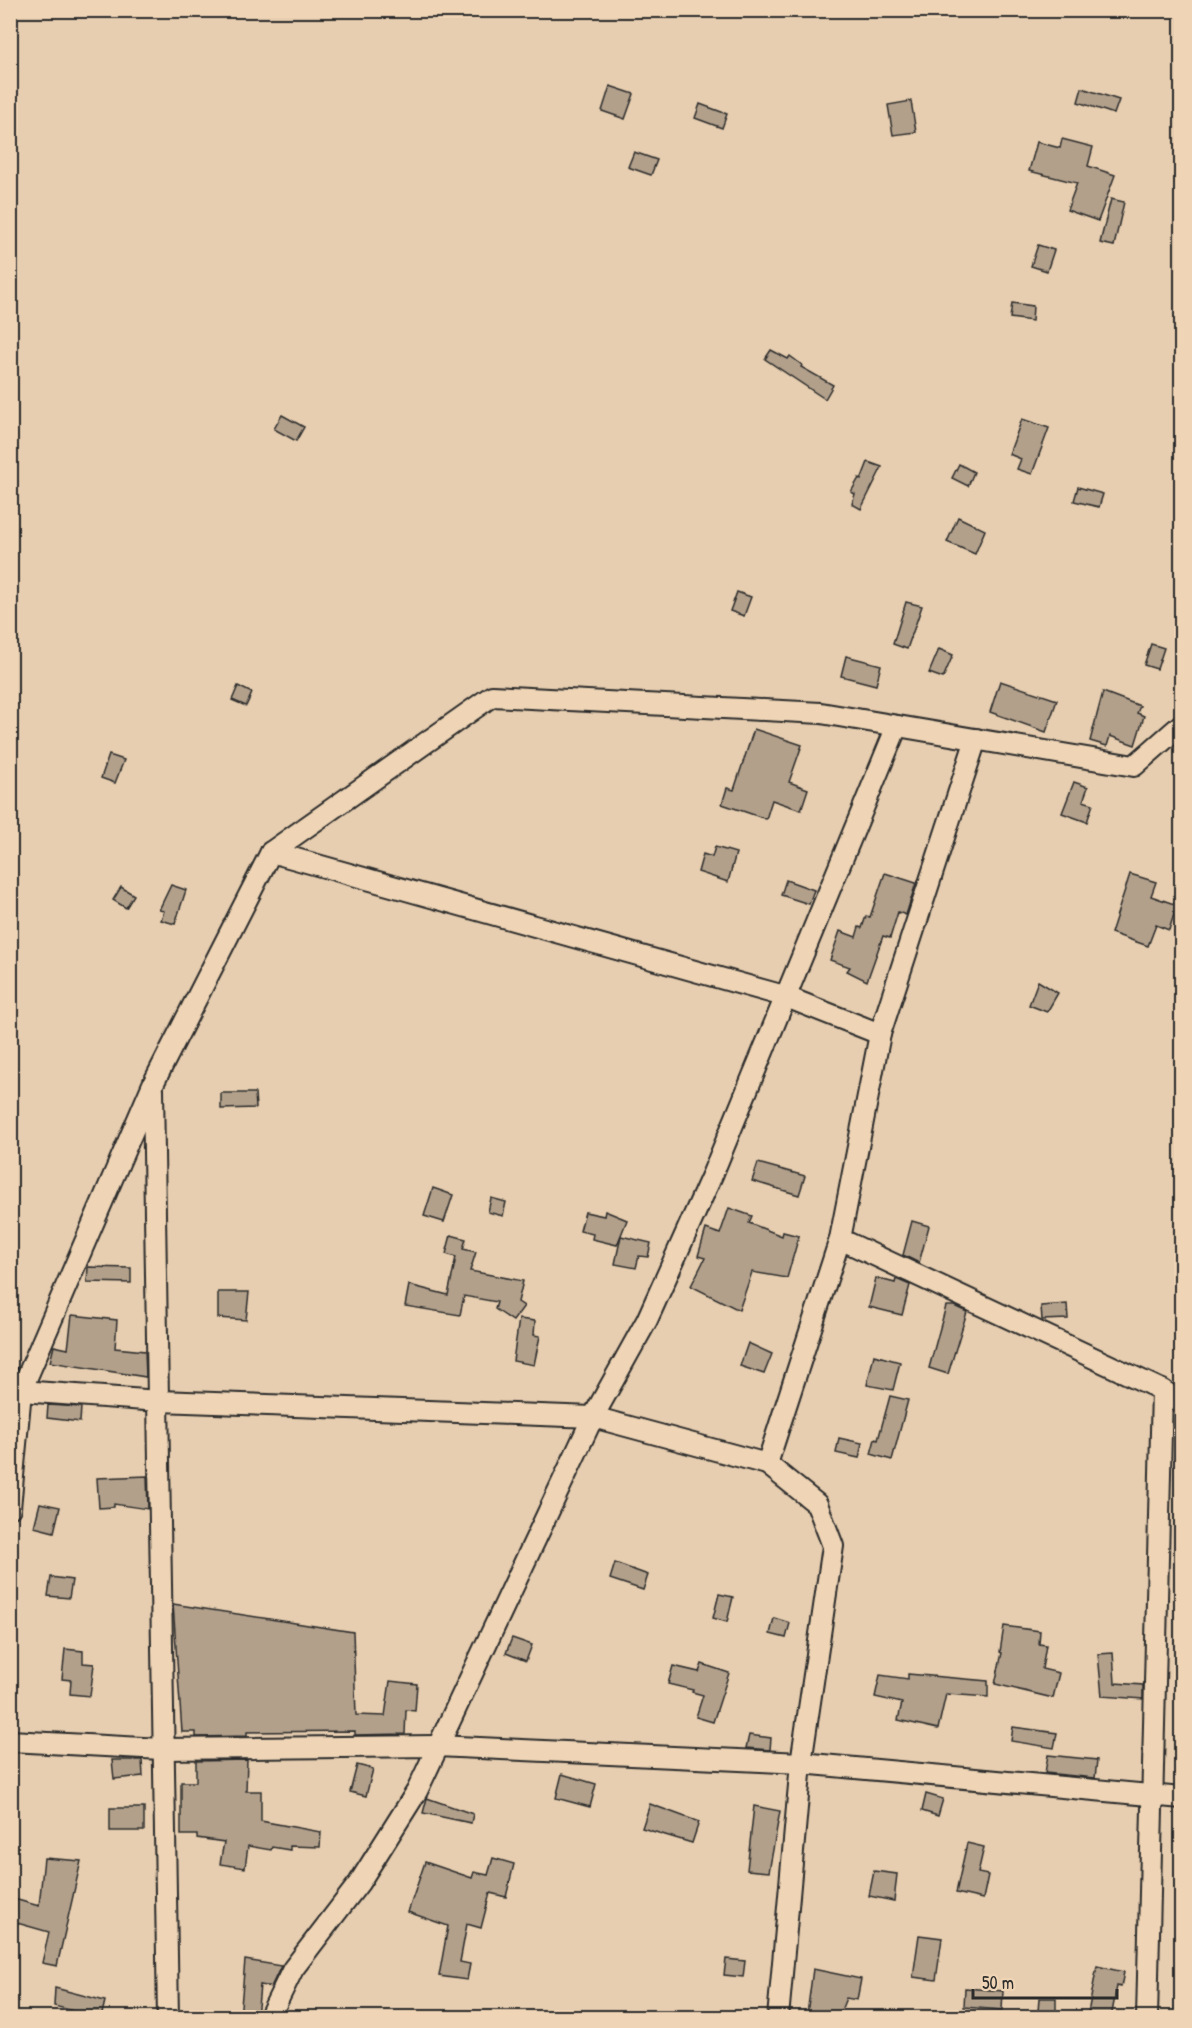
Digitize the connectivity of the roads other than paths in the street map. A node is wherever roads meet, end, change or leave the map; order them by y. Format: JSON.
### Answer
{"nodes":[{"id":1,"x":1182,"y":724,"type":"edge"},
{"id":2,"x":897,"y":726,"type":"junction"},
{"id":3,"x":976,"y":739,"type":"junction"},
{"id":4,"x":271,"y":852,"type":"junction"},
{"id":5,"x":784,"y":996,"type":"junction"},
{"id":6,"x":880,"y":1034,"type":"junction"},
{"id":7,"x":153,"y":1084,"type":"junction"},
{"id":8,"x":840,"y":1239,"type":"junction"},
{"id":9,"x":16,"y":1384,"type":"edge"},
{"id":10,"x":1162,"y":1390,"type":"junction"},
{"id":11,"x":159,"y":1401,"type":"junction"},
{"id":12,"x":1182,"y":1403,"type":"edge"},
{"id":13,"x":592,"y":1417,"type":"junction"},
{"id":14,"x":767,"y":1464,"type":"junction"},
{"id":15,"x":11,"y":1500,"type":"edge"},
{"id":16,"x":10,"y":1741,"type":"edge"},
{"id":17,"x":437,"y":1746,"type":"junction"},
{"id":18,"x":162,"y":1749,"type":"junction"},
{"id":19,"x":801,"y":1763,"type":"junction"},
{"id":20,"x":1153,"y":1796,"type":"junction"},
{"id":21,"x":1182,"y":1798,"type":"edge"},
{"id":22,"x":168,"y":2018,"type":"edge"},
{"id":23,"x":269,"y":2018,"type":"edge"},
{"id":24,"x":778,"y":2018,"type":"edge"},
{"id":25,"x":1148,"y":2018,"type":"edge"}],
"edges":[{"from":1,"to":3,"type":"street"},
{"from":2,"to":3,"type":"street"},
{"from":2,"to":4,"type":"street"},
{"from":2,"to":5,"type":"street"},
{"from":3,"to":6,"type":"street"},
{"from":4,"to":5,"type":"street"},
{"from":4,"to":7,"type":"street"},
{"from":5,"to":6,"type":"street"},
{"from":5,"to":13,"type":"street"},
{"from":6,"to":8,"type":"street"},
{"from":7,"to":9,"type":"street"},
{"from":7,"to":11,"type":"street"},
{"from":8,"to":10,"type":"street"},
{"from":8,"to":14,"type":"street"},
{"from":9,"to":11,"type":"street"},
{"from":9,"to":15,"type":"street"},
{"from":10,"to":12,"type":"street"},
{"from":10,"to":20,"type":"street"},
{"from":11,"to":13,"type":"street"},
{"from":11,"to":18,"type":"street"},
{"from":13,"to":14,"type":"street"},
{"from":13,"to":17,"type":"street"},
{"from":14,"to":19,"type":"street"},
{"from":16,"to":18,"type":"street"},
{"from":17,"to":18,"type":"street"},
{"from":17,"to":19,"type":"street"},
{"from":17,"to":23,"type":"street"},
{"from":18,"to":22,"type":"street"},
{"from":19,"to":20,"type":"street"},
{"from":19,"to":24,"type":"street"},
{"from":20,"to":21,"type":"street"},
{"from":20,"to":25,"type":"street"}]}
